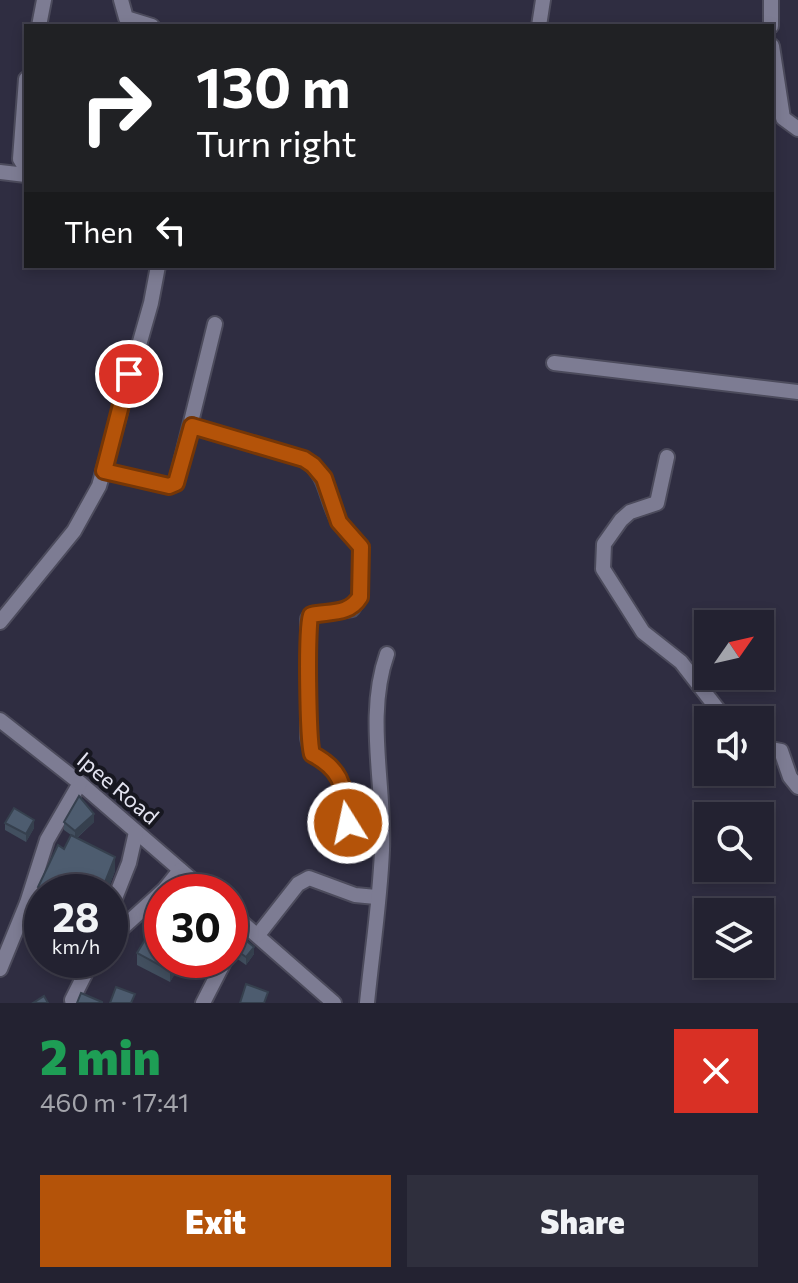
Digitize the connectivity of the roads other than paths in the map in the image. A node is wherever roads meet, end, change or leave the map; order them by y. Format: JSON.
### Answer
{"nodes":[{"id":1,"x":44,"y":0,"type":"edge"},
{"id":2,"x":121,"y":0,"type":"edge"},
{"id":3,"x":543,"y":0,"type":"edge"},
{"id":4,"x":771,"y":0,"type":"edge"},
{"id":5,"x":39,"y":24,"type":"edge"},
{"id":6,"x":146,"y":24,"type":"edge"},
{"id":7,"x":539,"y":24,"type":"edge"},
{"id":8,"x":771,"y":24,"type":"edge"},
{"id":9,"x":774,"y":71,"type":"edge"},
{"id":10,"x":24,"y":95,"type":"edge"},
{"id":11,"x":778,"y":120,"type":"edge"},
{"id":12,"x":798,"y":129,"type":"edge"},
{"id":13,"x":24,"y":169,"type":"edge"},
{"id":14,"x":0,"y":172,"type":"edge"},
{"id":15,"x":24,"y":172,"type":"edge"},
{"id":16,"x":157,"y":268,"type":"edge"},
{"id":17,"x":215,"y":324,"type":"dead end"},
{"id":18,"x":554,"y":363,"type":"dead end"},
{"id":19,"x":798,"y":392,"type":"edge"},
{"id":20,"x":192,"y":426,"type":"junction"},
{"id":21,"x":667,"y":457,"type":"dead end"},
{"id":22,"x":104,"y":471,"type":"junction"},
{"id":23,"x":0,"y":622,"type":"edge"},
{"id":24,"x":387,"y":654,"type":"dead end"},
{"id":25,"x":715,"y":706,"type":"edge"},
{"id":26,"x":0,"y":720,"type":"edge"},
{"id":27,"x":774,"y":750,"type":"edge"},
{"id":28,"x":80,"y":783,"type":"junction"},
{"id":29,"x":798,"y":787,"type":"edge"},
{"id":30,"x":136,"y":832,"type":"junction"},
{"id":31,"x":382,"y":837,"type":"junction"},
{"id":32,"x":180,"y":870,"type":"junction"},
{"id":33,"x":125,"y":874,"type":"edge"},
{"id":34,"x":185,"y":874,"type":"edge"},
{"id":35,"x":376,"y":897,"type":"junction"},
{"id":36,"x":128,"y":923,"type":"edge"},
{"id":37,"x":248,"y":927,"type":"edge"},
{"id":38,"x":258,"y":935,"type":"junction"},
{"id":39,"x":0,"y":969,"type":"edge"},
{"id":40,"x":83,"y":978,"type":"edge"},
{"id":41,"x":216,"y":978,"type":"edge"},
{"id":42,"x":72,"y":1000,"type":"dead end"},
{"id":43,"x":323,"y":1000,"type":"edge"},
{"id":44,"x":203,"y":1003,"type":"edge"},
{"id":45,"x":367,"y":1003,"type":"edge"}],
"edges":[{"from":1,"to":5,"type":"street"},
{"from":2,"to":6,"type":"street"},
{"from":3,"to":7,"type":"street"},
{"from":4,"to":8,"type":"street"},
{"from":9,"to":11,"type":"street"},
{"from":10,"to":13,"type":"street"},
{"from":11,"to":12,"type":"street"},
{"from":14,"to":15,"type":"street"},
{"from":16,"to":22,"type":"street"},
{"from":17,"to":20,"type":"street"},
{"from":18,"to":19,"type":"street"},
{"from":20,"to":22,"type":"street"},
{"from":20,"to":31,"type":"street"},
{"from":21,"to":25,"type":"street"},
{"from":22,"to":23,"type":"street"},
{"from":24,"to":31,"type":"street"},
{"from":26,"to":28,"type":"street","name":"Ipee Road"},
{"from":27,"to":29,"type":"street"},
{"from":28,"to":30,"type":"street","name":"Ipee Road"},
{"from":28,"to":39,"type":"street"},
{"from":30,"to":32,"type":"street","name":"Ipee Road"},
{"from":30,"to":33,"type":"street"},
{"from":31,"to":35,"type":"street"},
{"from":32,"to":34,"type":"street","name":"Ipee Road"},
{"from":32,"to":36,"type":"street"},
{"from":35,"to":38,"type":"street"},
{"from":35,"to":45,"type":"street"},
{"from":37,"to":38,"type":"street"},
{"from":38,"to":43,"type":"street"},
{"from":40,"to":42,"type":"street"},
{"from":41,"to":44,"type":"street"}]}
